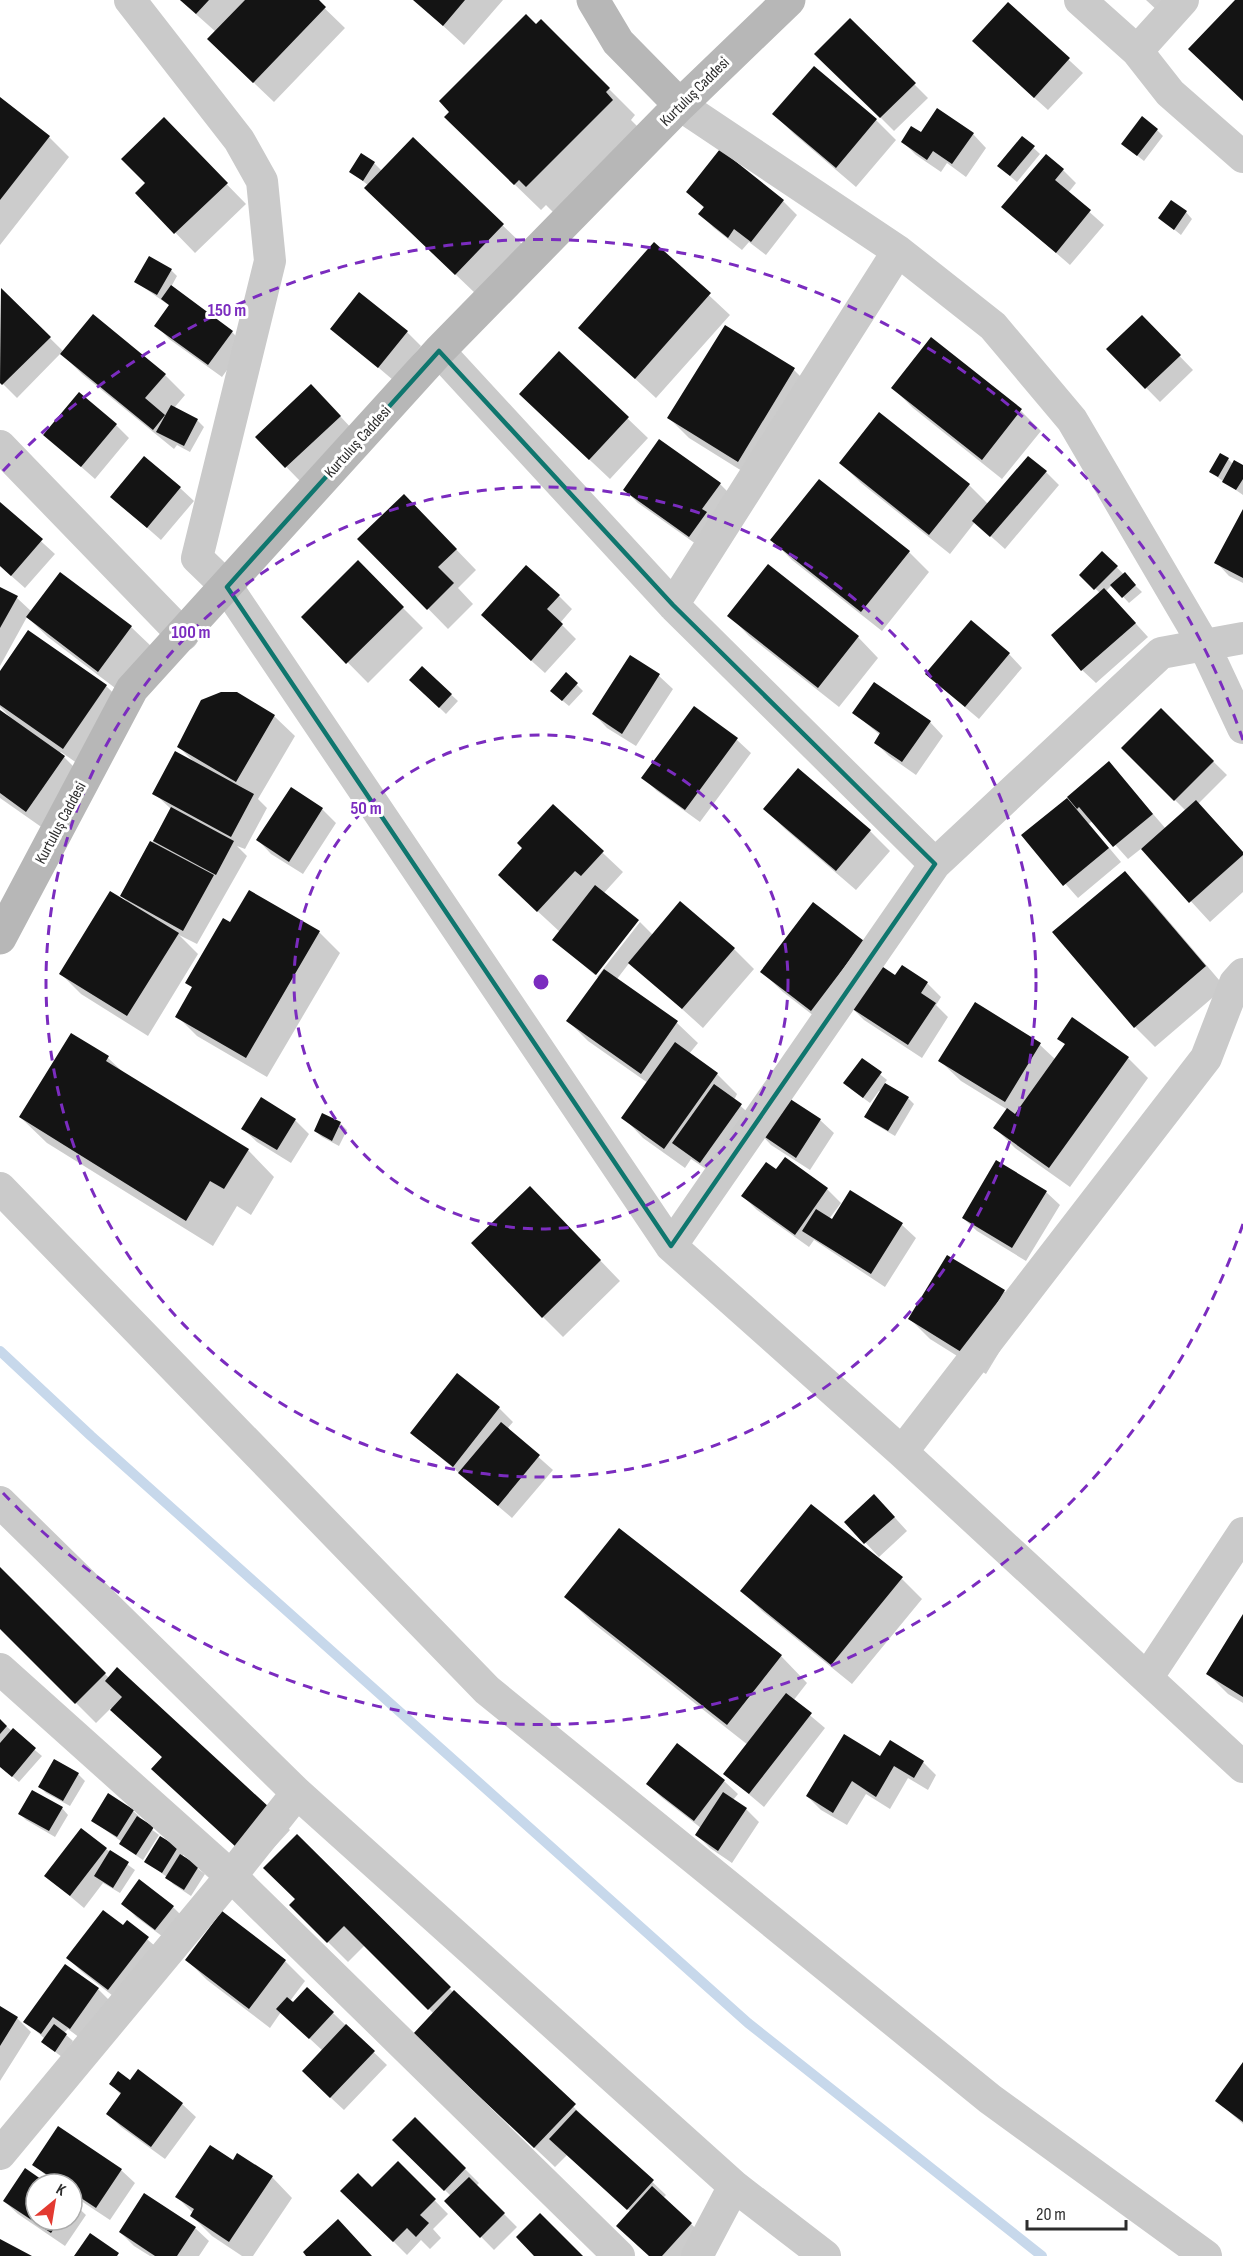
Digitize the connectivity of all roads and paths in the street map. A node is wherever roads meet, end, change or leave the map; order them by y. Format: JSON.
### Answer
{"nodes":[{"id":1,"x":129,"y":0,"type":"edge"},
{"id":2,"x":593,"y":0,"type":"edge"},
{"id":3,"x":789,"y":0,"type":"edge"},
{"id":4,"x":1080,"y":0,"type":"edge"},
{"id":5,"x":1183,"y":0,"type":"edge"},
{"id":6,"x":1137,"y":51,"type":"junction"},
{"id":7,"x":680,"y":105,"type":"junction"},
{"id":8,"x":1243,"y":158,"type":"edge"},
{"id":9,"x":898,"y":251,"type":"junction"},
{"id":10,"x":439,"y":351,"type":"junction"},
{"id":11,"x":0,"y":446,"type":"edge"},
{"id":12,"x":227,"y":587,"type":"junction"},
{"id":13,"x":673,"y":605,"type":"junction"},
{"id":14,"x":183,"y":635,"type":"junction"},
{"id":15,"x":1243,"y":638,"type":"edge"},
{"id":16,"x":1204,"y":645,"type":"junction"},
{"id":17,"x":1243,"y":728,"type":"edge"},
{"id":18,"x":935,"y":864,"type":"junction"},
{"id":19,"x":0,"y":938,"type":"edge"},
{"id":20,"x":1243,"y":974,"type":"edge"},
{"id":21,"x":0,"y":1188,"type":"edge"},
{"id":22,"x":671,"y":1246,"type":"junction"},
{"id":23,"x":902,"y":1452,"type":"junction"},
{"id":24,"x":0,"y":1502,"type":"edge"},
{"id":25,"x":1243,"y":1533,"type":"edge"},
{"id":26,"x":0,"y":1669,"type":"edge"},
{"id":27,"x":1147,"y":1678,"type":"junction"},
{"id":28,"x":1243,"y":1767,"type":"edge"},
{"id":29,"x":297,"y":1793,"type":"junction"},
{"id":30,"x":231,"y":1876,"type":"junction"},
{"id":31,"x":0,"y":2154,"type":"edge"},
{"id":32,"x":735,"y":2186,"type":"junction"},
{"id":33,"x":619,"y":2256,"type":"edge"},
{"id":34,"x":697,"y":2256,"type":"edge"},
{"id":35,"x":825,"y":2256,"type":"edge"},
{"id":36,"x":1206,"y":2256,"type":"edge"}],
"edges":[{"from":1,"to":12,"type":"street"},
{"from":2,"to":7,"type":"main road"},
{"from":3,"to":7,"type":"main road","name":"Kurtuluş Caddesi"},
{"from":4,"to":6,"type":"street"},
{"from":5,"to":6,"type":"street"},
{"from":6,"to":8,"type":"street"},
{"from":7,"to":9,"type":"street"},
{"from":7,"to":10,"type":"main road","name":"Kurtuluş Caddesi"},
{"from":9,"to":13,"type":"street"},
{"from":9,"to":16,"type":"street"},
{"from":10,"to":12,"type":"main road","name":"Kurtuluş Caddesi"},
{"from":10,"to":13,"type":"street"},
{"from":11,"to":14,"type":"street"},
{"from":12,"to":14,"type":"main road","name":"Kurtuluş Caddesi"},
{"from":12,"to":22,"type":"street"},
{"from":13,"to":18,"type":"street"},
{"from":14,"to":19,"type":"main road","name":"Kurtuluş Caddesi"},
{"from":15,"to":16,"type":"street"},
{"from":16,"to":17,"type":"street"},
{"from":16,"to":18,"type":"street"},
{"from":18,"to":22,"type":"street"},
{"from":20,"to":23,"type":"street"},
{"from":21,"to":36,"type":"street"},
{"from":22,"to":23,"type":"street"},
{"from":23,"to":27,"type":"street"},
{"from":24,"to":29,"type":"street"},
{"from":25,"to":27,"type":"street"},
{"from":26,"to":30,"type":"street"},
{"from":27,"to":28,"type":"street"},
{"from":29,"to":30,"type":"street"},
{"from":29,"to":32,"type":"street"},
{"from":30,"to":31,"type":"street"},
{"from":30,"to":33,"type":"street"},
{"from":32,"to":34,"type":"street"},
{"from":32,"to":35,"type":"street"}]}
